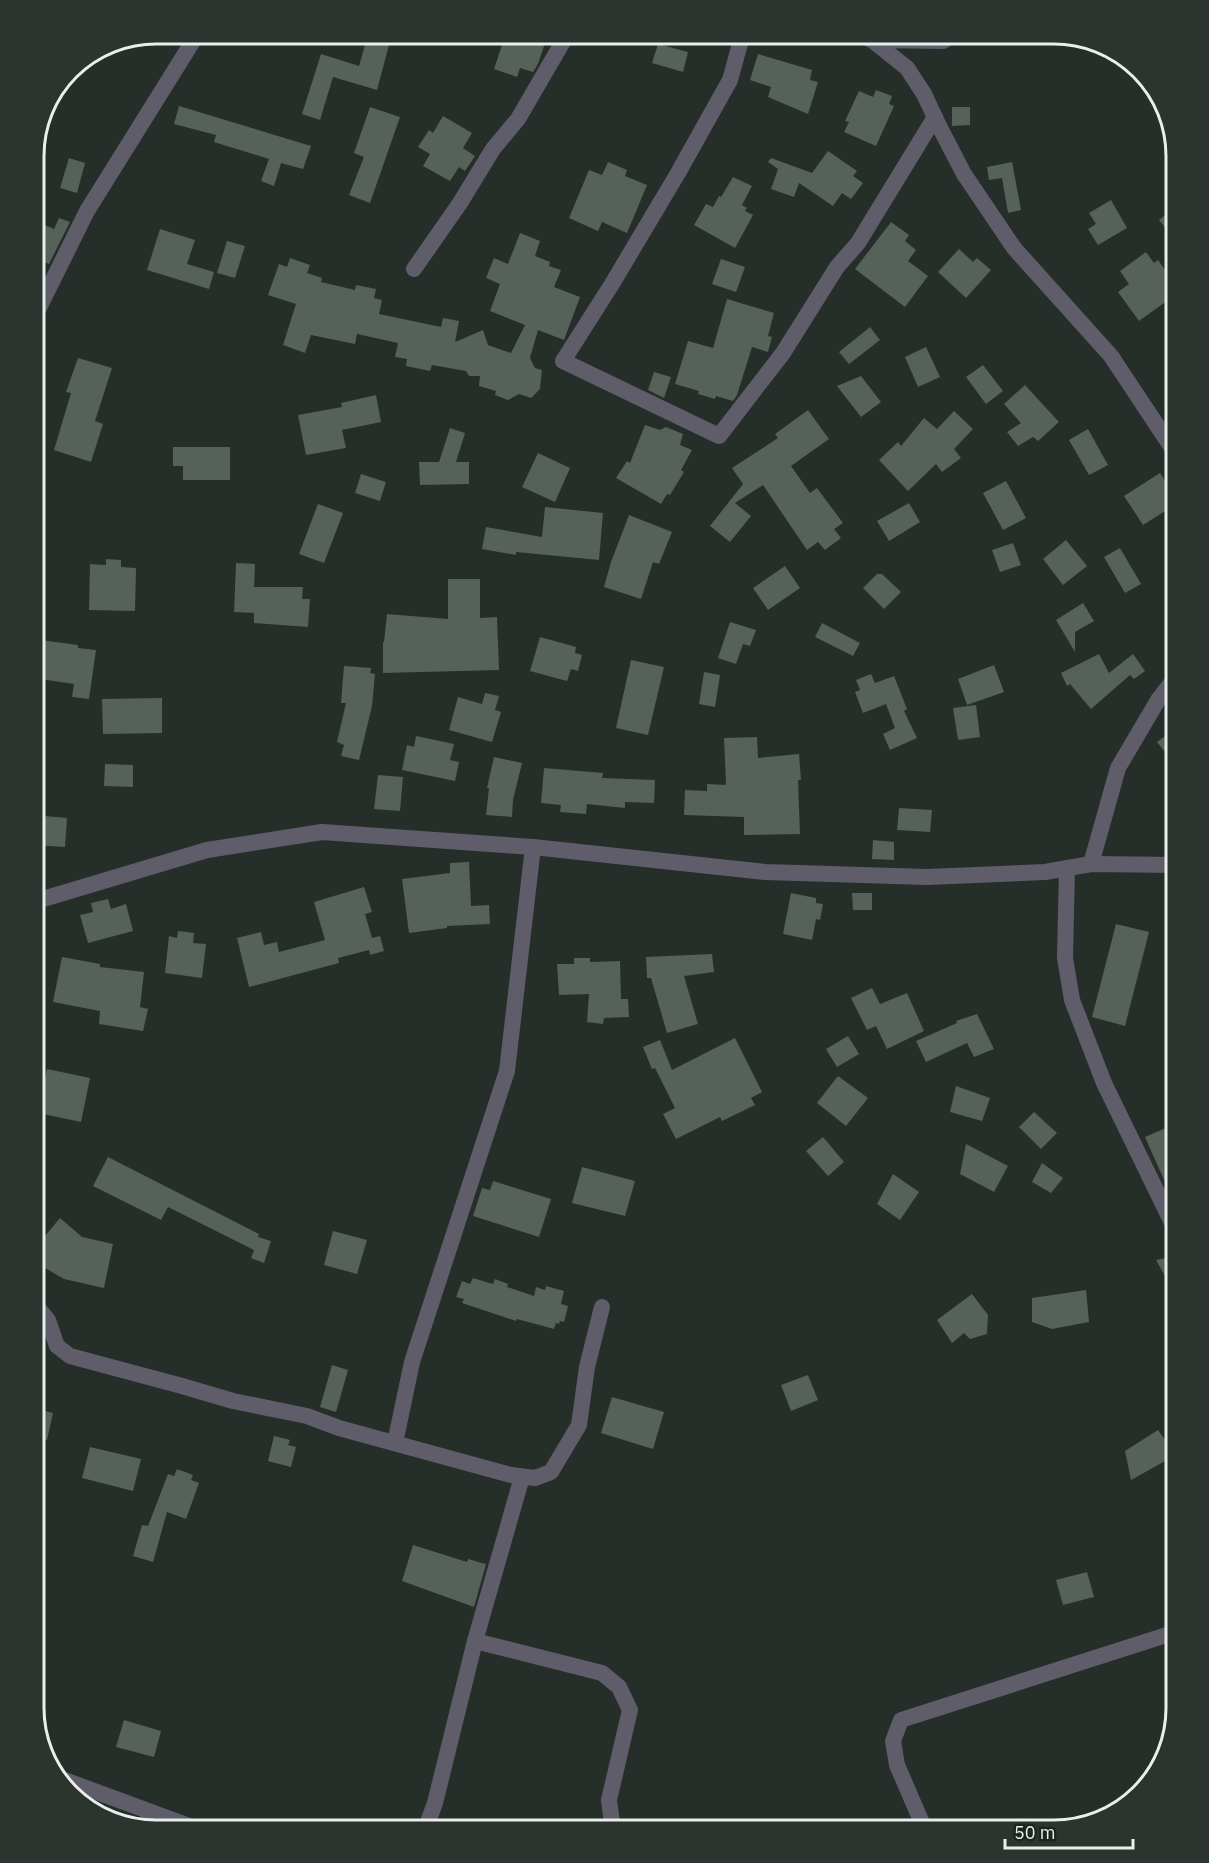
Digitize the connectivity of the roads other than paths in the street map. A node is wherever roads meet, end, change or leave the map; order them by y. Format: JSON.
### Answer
{"nodes":[{"id":1,"x":191,"y":44,"type":"edge"},
{"id":2,"x":562,"y":44,"type":"edge"},
{"id":3,"x":740,"y":44,"type":"edge"},
{"id":4,"x":877,"y":44,"type":"edge"},
{"id":5,"x":935,"y":117,"type":"junction"},
{"id":6,"x":414,"y":269,"type":"dead end"},
{"id":7,"x":44,"y":298,"type":"edge"},
{"id":8,"x":1166,"y":439,"type":"edge"},
{"id":9,"x":1166,"y":689,"type":"edge"},
{"id":10,"x":533,"y":847,"type":"junction"},
{"id":11,"x":1091,"y":864,"type":"junction"},
{"id":12,"x":1166,"y":865,"type":"edge"},
{"id":13,"x":1067,"y":868,"type":"junction"},
{"id":14,"x":44,"y":899,"type":"edge"},
{"id":15,"x":1166,"y":1210,"type":"edge"},
{"id":16,"x":602,"y":1307,"type":"dead end"},
{"id":17,"x":44,"y":1315,"type":"edge"},
{"id":18,"x":394,"y":1443,"type":"junction"},
{"id":19,"x":522,"y":1477,"type":"junction"},
{"id":20,"x":1166,"y":1635,"type":"edge"},
{"id":21,"x":475,"y":1641,"type":"junction"},
{"id":22,"x":73,"y":1784,"type":"edge"},
{"id":23,"x":170,"y":1819,"type":"edge"},
{"id":24,"x":429,"y":1819,"type":"edge"},
{"id":25,"x":612,"y":1820,"type":"edge"},
{"id":26,"x":921,"y":1820,"type":"edge"}],
"edges":[{"from":1,"to":7,"type":"street"},
{"from":2,"to":6,"type":"street"},
{"from":3,"to":5,"type":"street"},
{"from":4,"to":5,"type":"street"},
{"from":5,"to":8,"type":"street"},
{"from":9,"to":11,"type":"street"},
{"from":10,"to":13,"type":"street"},
{"from":10,"to":14,"type":"street"},
{"from":10,"to":18,"type":"street"},
{"from":11,"to":12,"type":"street"},
{"from":11,"to":13,"type":"street"},
{"from":13,"to":15,"type":"street"},
{"from":16,"to":19,"type":"street"},
{"from":17,"to":18,"type":"street"},
{"from":18,"to":19,"type":"street"},
{"from":19,"to":21,"type":"street"},
{"from":20,"to":26,"type":"street"},
{"from":21,"to":24,"type":"street"},
{"from":21,"to":25,"type":"street"},
{"from":22,"to":23,"type":"street"}]}
